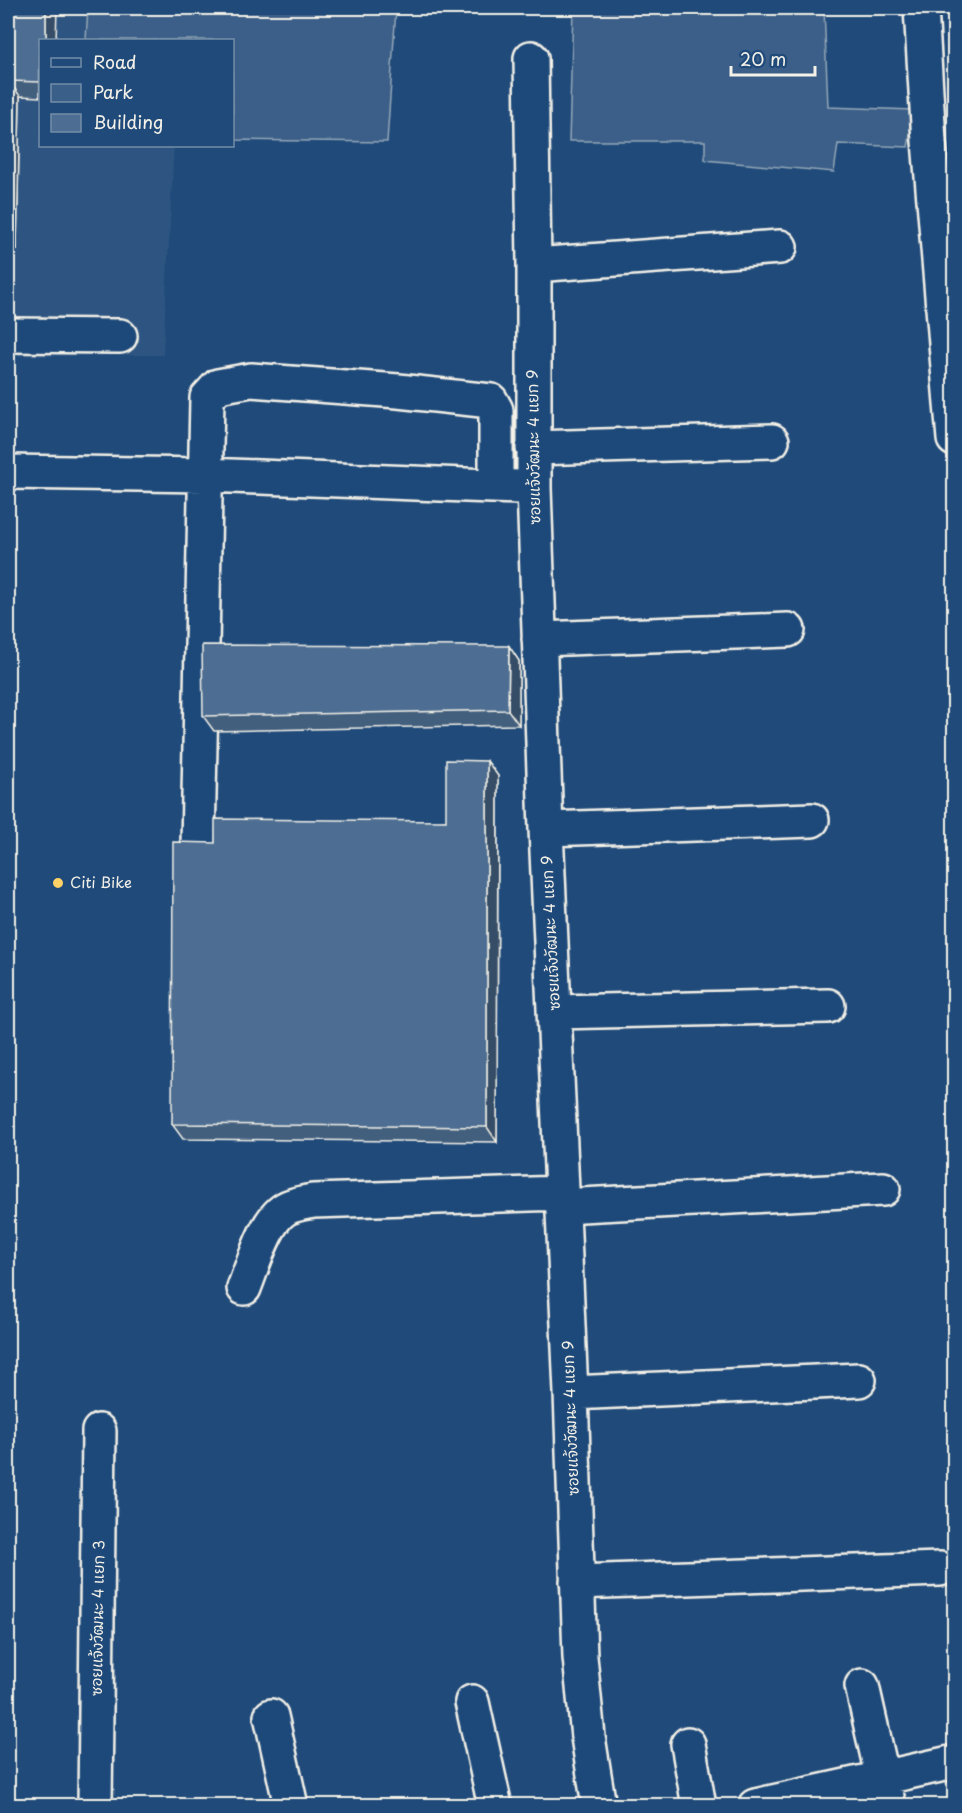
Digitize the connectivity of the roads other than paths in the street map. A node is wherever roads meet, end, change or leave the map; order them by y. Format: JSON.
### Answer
{"nodes":[{"id":1,"x":921,"y":8,"type":"edge"},
{"id":2,"x":531,"y":58,"type":"dead end"},
{"id":3,"x":780,"y":247,"type":"dead end"},
{"id":4,"x":534,"y":265,"type":"junction"},
{"id":5,"x":8,"y":335,"type":"edge"},
{"id":6,"x":120,"y":336,"type":"dead end"},
{"id":7,"x":954,"y":439,"type":"edge"},
{"id":8,"x":772,"y":441,"type":"dead end"},
{"id":9,"x":533,"y":448,"type":"junction"},
{"id":10,"x":8,"y":472,"type":"edge"},
{"id":11,"x":205,"y":475,"type":"junction"},
{"id":12,"x":496,"y":484,"type":"junction"},
{"id":13,"x":534,"y":488,"type":"junction"},
{"id":14,"x":788,"y":630,"type":"dead end"},
{"id":15,"x":539,"y":639,"type":"junction"},
{"id":16,"x":812,"y":820,"type":"dead end"},
{"id":17,"x":546,"y":829,"type":"junction"},
{"id":18,"x":198,"y":845,"type":"edge"},
{"id":19,"x":828,"y":1006,"type":"dead end"},
{"id":20,"x":555,"y":1012,"type":"junction"},
{"id":21,"x":883,"y":1189,"type":"dead end"},
{"id":22,"x":561,"y":1199,"type":"junction"},
{"id":23,"x":244,"y":1288,"type":"dead end"},
{"id":24,"x":859,"y":1380,"type":"dead end"},
{"id":25,"x":571,"y":1393,"type":"junction"},
{"id":26,"x":99,"y":1431,"type":"dead end"},
{"id":27,"x":940,"y":1569,"type":"dead end"},
{"id":28,"x":577,"y":1582,"type":"junction"},
{"id":29,"x":862,"y":1686,"type":"dead end"},
{"id":30,"x":472,"y":1702,"type":"dead end"},
{"id":31,"x":271,"y":1716,"type":"dead end"},
{"id":32,"x":688,"y":1744,"type":"dead end"},
{"id":33,"x":954,"y":1762,"type":"edge"},
{"id":34,"x":886,"y":1791,"type":"edge"},
{"id":35,"x":94,"y":1806,"type":"edge"},
{"id":36,"x":291,"y":1806,"type":"edge"},
{"id":37,"x":495,"y":1806,"type":"edge"},
{"id":38,"x":599,"y":1806,"type":"edge"},
{"id":39,"x":699,"y":1806,"type":"edge"},
{"id":40,"x":755,"y":1806,"type":"edge"}],
"edges":[{"from":1,"to":7,"type":"street"},
{"from":2,"to":4,"type":"street","name":"ซอยแจ้งวัฒนะ 4 แยก 9"},
{"from":3,"to":4,"type":"street"},
{"from":4,"to":9,"type":"street","name":"ซอยแจ้งวัฒนะ 4 แยก 9"},
{"from":5,"to":6,"type":"street"},
{"from":8,"to":9,"type":"street"},
{"from":9,"to":13,"type":"street","name":"ซอยแจ้งวัฒนะ 4 แยก 9"},
{"from":10,"to":11,"type":"street"},
{"from":11,"to":12,"type":"street"},
{"from":11,"to":12,"type":"street"},
{"from":11,"to":18,"type":"street"},
{"from":12,"to":13,"type":"street"},
{"from":13,"to":15,"type":"street","name":"ซอยแจ้งวัฒนะ 4 แยก 9"},
{"from":14,"to":15,"type":"street"},
{"from":15,"to":17,"type":"street","name":"ซอยแจ้งวัฒนะ 4 แยก 9"},
{"from":16,"to":17,"type":"street"},
{"from":17,"to":20,"type":"street","name":"ซอยแจ้งวัฒนะ 4 แยก 9"},
{"from":19,"to":20,"type":"street"},
{"from":20,"to":22,"type":"street","name":"ซอยแจ้งวัฒนะ 4 แยก 9"},
{"from":21,"to":22,"type":"street"},
{"from":22,"to":23,"type":"street"},
{"from":22,"to":25,"type":"street","name":"ซอยแจ้งวัฒนะ 4 แยก 9"},
{"from":24,"to":25,"type":"street"},
{"from":25,"to":28,"type":"street","name":"ซอยแจ้งวัฒนะ 4 แยก 9"},
{"from":26,"to":35,"type":"street","name":"ซอยแจ้งวัฒนะ 4 แยก 3"},
{"from":27,"to":28,"type":"street"},
{"from":28,"to":38,"type":"street","name":"ซอยแจ้งวัฒนะ 4 แยก 9"},
{"from":29,"to":34,"type":"street"},
{"from":30,"to":37,"type":"street"},
{"from":31,"to":36,"type":"street"},
{"from":32,"to":39,"type":"street"},
{"from":33,"to":34,"type":"street"},
{"from":34,"to":40,"type":"street"}]}
